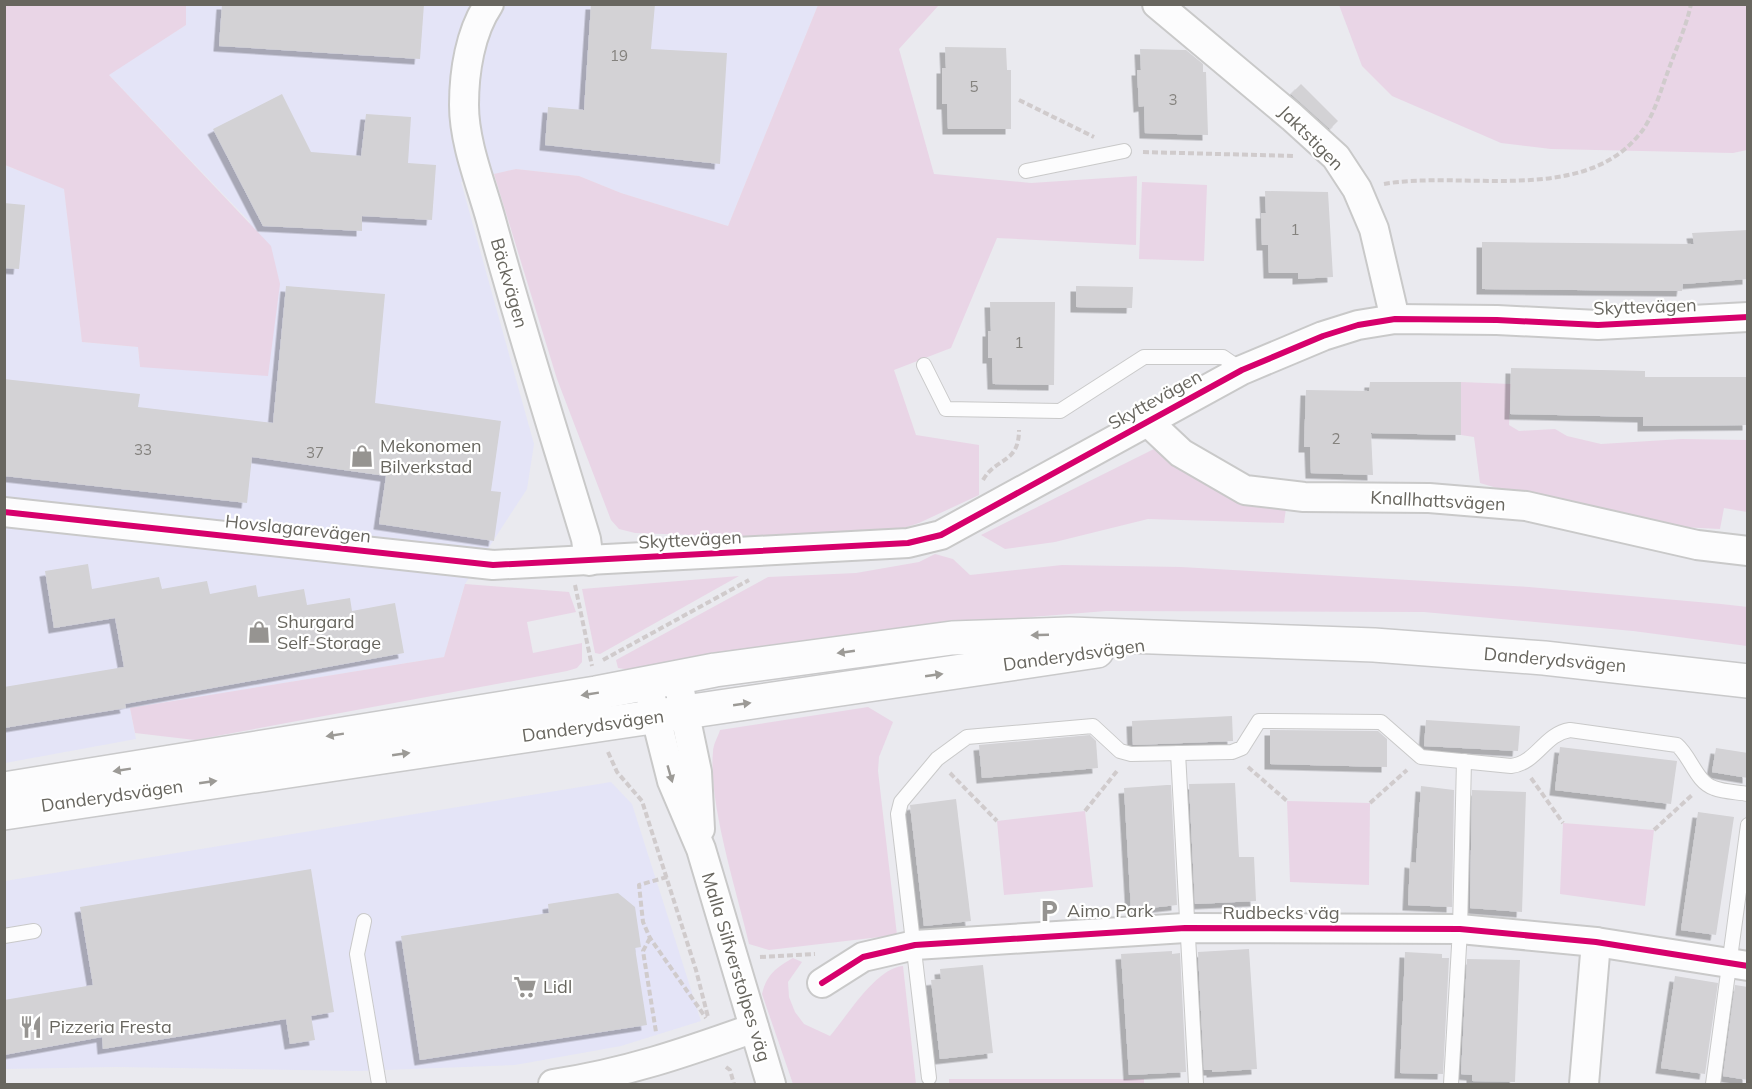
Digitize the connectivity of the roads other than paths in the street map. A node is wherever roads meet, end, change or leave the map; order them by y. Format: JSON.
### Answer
{"nodes":[{"id":1,"x":489,"y":4,"type":"edge"},
{"id":2,"x":1157,"y":4,"type":"edge"},
{"id":3,"x":1124,"y":151,"type":"road end"},
{"id":4,"x":1026,"y":171,"type":"dead end"},
{"id":5,"x":1748,"y":317,"type":"edge"},
{"id":6,"x":1395,"y":319,"type":"junction"},
{"id":7,"x":924,"y":365,"type":"dead end"},
{"id":8,"x":1242,"y":370,"type":"junction"},
{"id":9,"x":1147,"y":421,"type":"junction"},
{"id":10,"x":4,"y":513,"type":"edge"},
{"id":11,"x":1748,"y":551,"type":"edge"},
{"id":12,"x":581,"y":572,"type":"junction"},
{"id":13,"x":1182,"y":639,"type":"junction"},
{"id":14,"x":662,"y":680,"type":"junction"},
{"id":15,"x":1748,"y":681,"type":"edge"},
{"id":16,"x":669,"y":715,"type":"junction"},
{"id":17,"x":1178,"y":753,"type":"junction"},
{"id":18,"x":1464,"y":761,"type":"junction"},
{"id":19,"x":4,"y":789,"type":"edge"},
{"id":20,"x":1748,"y":794,"type":"edge"},
{"id":21,"x":4,"y":813,"type":"edge"},
{"id":22,"x":1748,"y":825,"type":"edge"},
{"id":23,"x":363,"y":921,"type":"dead end"},
{"id":24,"x":1185,"y":928,"type":"junction"},
{"id":25,"x":1460,"y":929,"type":"junction"},
{"id":26,"x":34,"y":931,"type":"dead end"},
{"id":27,"x":4,"y":936,"type":"edge"},
{"id":28,"x":1596,"y":942,"type":"junction"},
{"id":29,"x":915,"y":945,"type":"junction"},
{"id":30,"x":1739,"y":965,"type":"edge"},
{"id":31,"x":822,"y":983,"type":"dead end"},
{"id":32,"x":754,"y":1028,"type":"junction"},
{"id":33,"x":929,"y":1078,"type":"dead end"},
{"id":34,"x":610,"y":1080,"type":"edge"},
{"id":35,"x":379,"y":1084,"type":"edge"},
{"id":36,"x":553,"y":1084,"type":"edge"},
{"id":37,"x":771,"y":1084,"type":"edge"},
{"id":38,"x":1196,"y":1084,"type":"edge"},
{"id":39,"x":1451,"y":1084,"type":"edge"},
{"id":40,"x":1584,"y":1084,"type":"edge"},
{"id":41,"x":1713,"y":1084,"type":"edge"}],
"edges":[{"from":1,"to":12,"type":"street","name":"Bäckvägen"},
{"from":2,"to":6,"type":"street","name":"Jaktstigen"},
{"from":3,"to":4,"type":"lane"},
{"from":5,"to":6,"type":"street","name":"Skyttevägen"},
{"from":6,"to":8,"type":"street","name":"Skyttevägen"},
{"from":7,"to":8,"type":"lane"},
{"from":8,"to":9,"type":"street","name":"Skyttevägen"},
{"from":9,"to":11,"type":"street","name":"Knallhattsvägen"},
{"from":9,"to":12,"type":"street","name":"Skyttevägen"},
{"from":10,"to":12,"type":"street","name":"Hovslagarevägen"},
{"from":13,"to":14,"type":"main road","name":"Danderydsvägen","one_way":true},
{"from":13,"to":15,"type":"main road","name":"Danderydsvägen"},
{"from":16,"to":13,"type":"main road","name":"Danderydsvägen","one_way":true},
{"from":14,"to":16,"type":"street","name":"Malla Silfverstolpes väg"},
{"from":14,"to":19,"type":"main road","name":"Danderydsvägen","one_way":true},
{"from":21,"to":16,"type":"main road","name":"Danderydsvägen","one_way":true},
{"from":16,"to":32,"type":"street","name":"Malla Silfverstolpes väg"},
{"from":17,"to":18,"type":"lane"},
{"from":17,"to":24,"type":"lane"},
{"from":17,"to":29,"type":"lane"},
{"from":18,"to":20,"type":"lane"},
{"from":18,"to":25,"type":"lane"},
{"from":22,"to":30,"type":"lane"},
{"from":23,"to":35,"type":"lane"},
{"from":24,"to":25,"type":"street","name":"Rudbecks väg"},
{"from":24,"to":29,"type":"street","name":"Rudbecks väg"},
{"from":24,"to":38,"type":"lane"},
{"from":25,"to":28,"type":"street","name":"Rudbecks väg"},
{"from":25,"to":39,"type":"lane"},
{"from":26,"to":27,"type":"lane"},
{"from":28,"to":30,"type":"street","name":"Rudbecks väg"},
{"from":28,"to":40,"type":"street"},
{"from":29,"to":31,"type":"street","name":"Rudbecks väg"},
{"from":29,"to":33,"type":"lane"},
{"from":30,"to":41,"type":"lane"},
{"from":32,"to":34,"type":"street"},
{"from":32,"to":37,"type":"street","name":"Malla Silfverstolpes väg"},
{"from":34,"to":36,"type":"street"}]}
